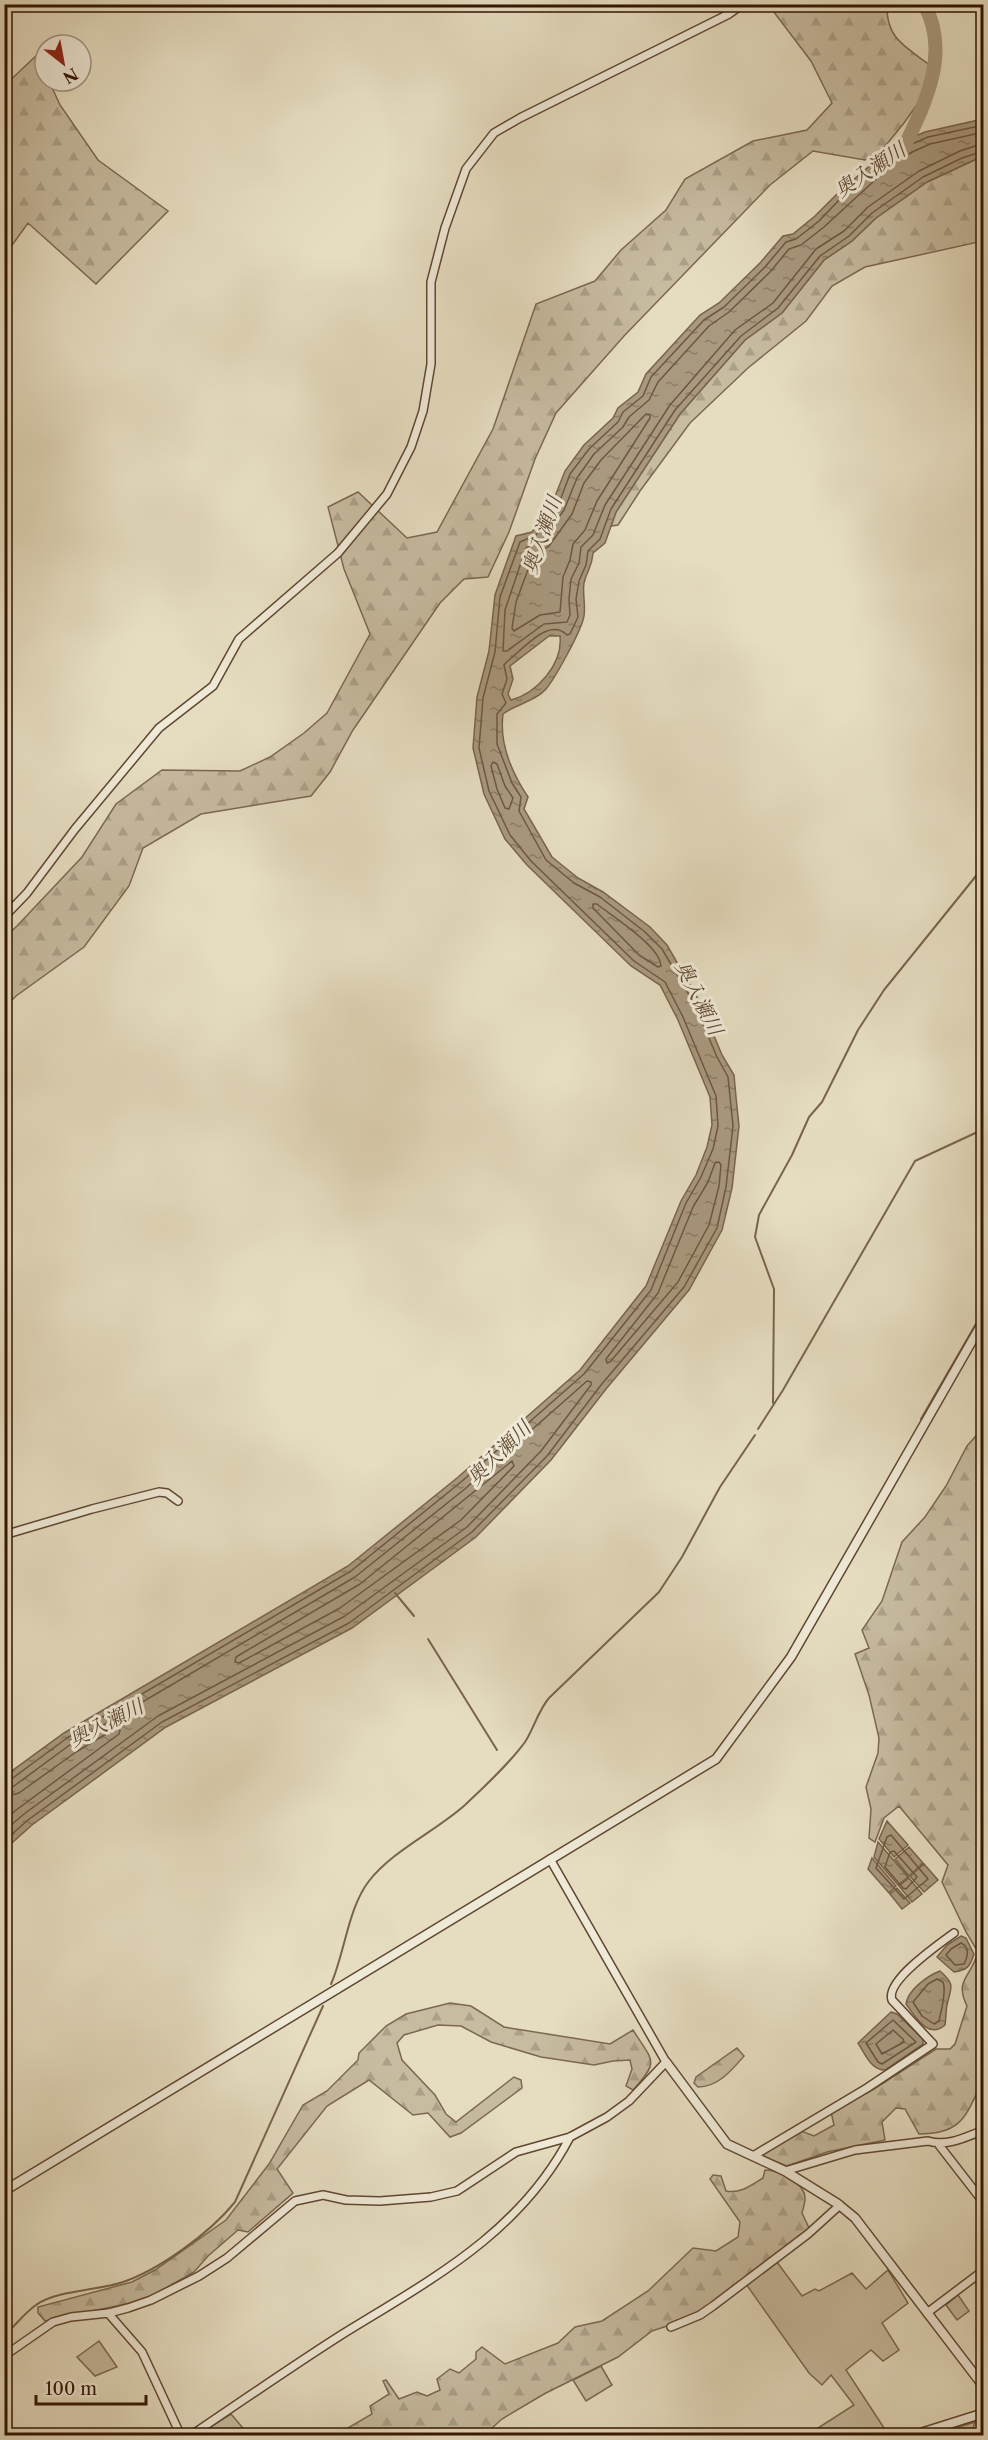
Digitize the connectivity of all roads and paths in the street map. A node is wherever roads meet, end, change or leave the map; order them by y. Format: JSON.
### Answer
{"nodes":[{"id":1,"x":742,"y":4,"type":"edge"},
{"id":2,"x":4,"y":917,"type":"edge"},
{"id":3,"x":984,"y":1320,"type":"edge"},
{"id":4,"x":178,"y":1501,"type":"dead end"},
{"id":5,"x":4,"y":1535,"type":"edge"},
{"id":6,"x":550,"y":1859,"type":"junction"},
{"id":7,"x":954,"y":1933,"type":"dead end"},
{"id":8,"x":666,"y":2062,"type":"junction"},
{"id":9,"x":983,"y":2131,"type":"edge"},
{"id":10,"x":570,"y":2137,"type":"junction"},
{"id":11,"x":939,"y":2145,"type":"junction"},
{"id":12,"x":753,"y":2156,"type":"junction"},
{"id":13,"x":786,"y":2171,"type":"junction"},
{"id":14,"x":4,"y":2191,"type":"edge"},
{"id":15,"x":984,"y":2203,"type":"edge"},
{"id":16,"x":840,"y":2205,"type":"junction"},
{"id":17,"x":984,"y":2271,"type":"edge"},
{"id":18,"x":108,"y":2313,"type":"junction"},
{"id":19,"x":927,"y":2313,"type":"junction"},
{"id":20,"x":671,"y":2327,"type":"dead end"},
{"id":21,"x":4,"y":2356,"type":"edge"},
{"id":22,"x":984,"y":2387,"type":"edge"},
{"id":23,"x":984,"y":2413,"type":"edge"},
{"id":24,"x":181,"y":2436,"type":"edge"},
{"id":25,"x":190,"y":2436,"type":"edge"},
{"id":26,"x":912,"y":2436,"type":"edge"}],
"edges":[{"from":1,"to":2,"type":"street"},
{"from":3,"to":6,"type":"street"},
{"from":4,"to":5,"type":"street"},
{"from":6,"to":8,"type":"street"},
{"from":6,"to":14,"type":"street"},
{"from":7,"to":12,"type":"street"},
{"from":8,"to":10,"type":"street"},
{"from":8,"to":12,"type":"street"},
{"from":9,"to":11,"type":"street"},
{"from":10,"to":18,"type":"street"},
{"from":10,"to":25,"type":"street"},
{"from":11,"to":13,"type":"street"},
{"from":11,"to":15,"type":"street"},
{"from":12,"to":13,"type":"street"},
{"from":13,"to":16,"type":"street"},
{"from":16,"to":19,"type":"street"},
{"from":16,"to":20,"type":"street"},
{"from":17,"to":19,"type":"street"},
{"from":18,"to":21,"type":"street"},
{"from":18,"to":24,"type":"street"},
{"from":19,"to":22,"type":"street"},
{"from":23,"to":26,"type":"street"}]}
